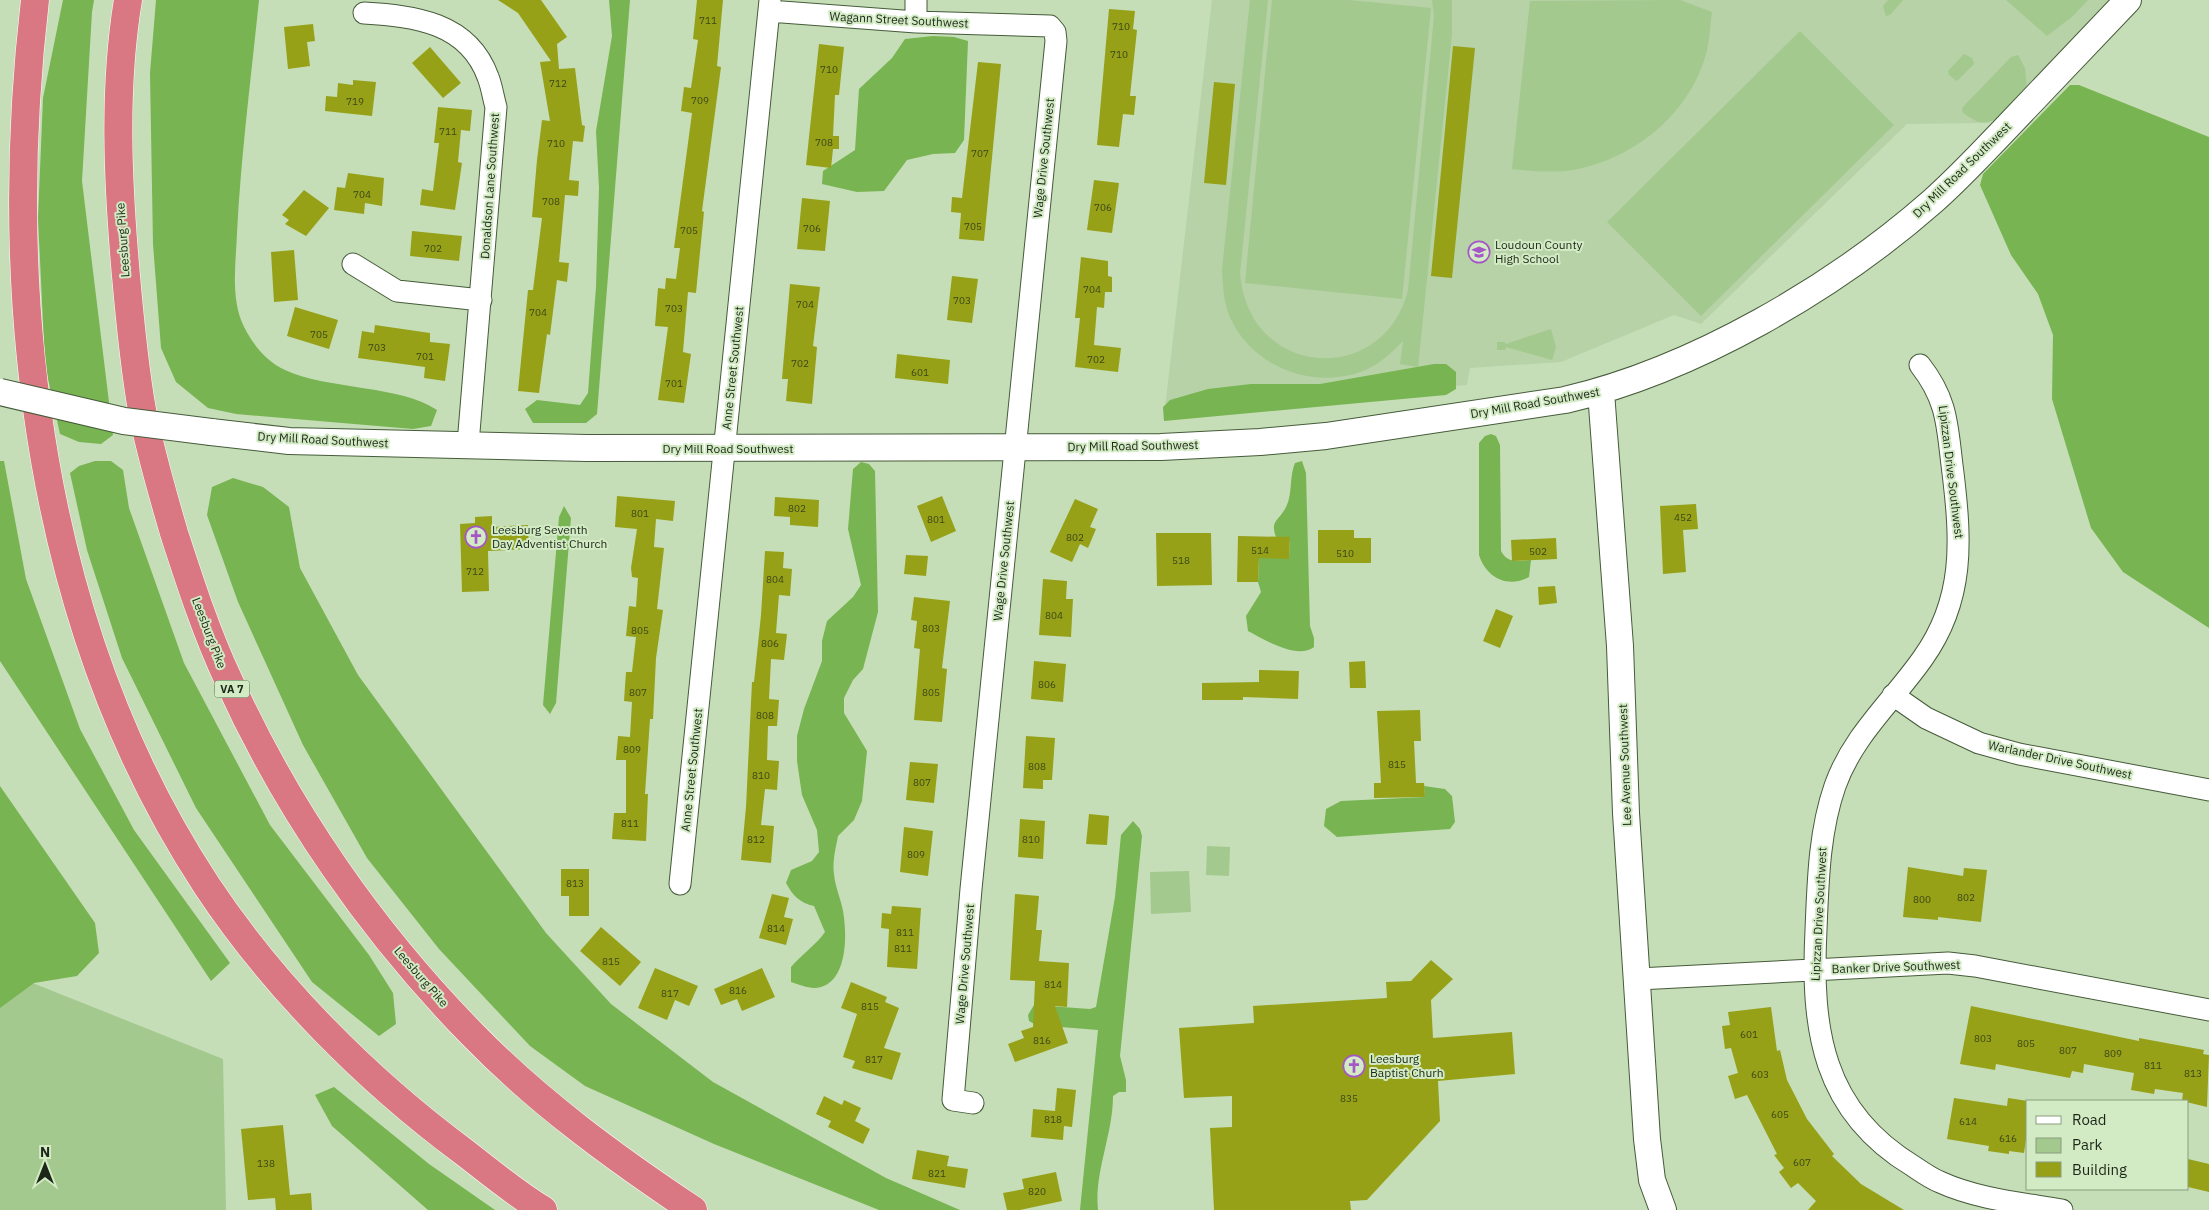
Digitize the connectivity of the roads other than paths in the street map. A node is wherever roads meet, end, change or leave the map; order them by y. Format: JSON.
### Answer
{"nodes":[{"id":1,"x":35,"y":0,"type":"edge"},
{"id":2,"x":128,"y":0,"type":"edge"},
{"id":3,"x":916,"y":0,"type":"edge"},
{"id":4,"x":2128,"y":0,"type":"edge"},
{"id":5,"x":770,"y":6,"type":"edge"},
{"id":6,"x":364,"y":14,"type":"dead end"},
{"id":7,"x":916,"y":22,"type":"junction"},
{"id":8,"x":1029,"y":24,"type":"joint"},
{"id":9,"x":353,"y":264,"type":"dead end"},
{"id":10,"x":481,"y":300,"type":"junction"},
{"id":11,"x":1920,"y":365,"type":"dead end"},
{"id":12,"x":0,"y":392,"type":"edge"},
{"id":13,"x":1602,"y":392,"type":"junction"},
{"id":14,"x":468,"y":444,"type":"junction"},
{"id":15,"x":1015,"y":448,"type":"junction"},
{"id":16,"x":724,"y":449,"type":"junction"},
{"id":17,"x":1893,"y":694,"type":"junction"},
{"id":18,"x":2209,"y":790,"type":"edge"},
{"id":19,"x":680,"y":884,"type":"dead end"},
{"id":20,"x":1814,"y":970,"type":"junction"},
{"id":21,"x":1638,"y":979,"type":"junction"},
{"id":22,"x":2209,"y":1010,"type":"edge"},
{"id":23,"x":973,"y":1103,"type":"dead end"},
{"id":24,"x":543,"y":1210,"type":"edge"},
{"id":25,"x":693,"y":1210,"type":"edge"},
{"id":26,"x":1664,"y":1210,"type":"edge"},
{"id":27,"x":2062,"y":1210,"type":"edge"}],
"edges":[{"from":1,"to":24,"type":"highway"},
{"from":2,"to":25,"type":"highway","name":"Leesburg Pike","number":"VA 7"},
{"from":3,"to":7,"type":"street"},
{"from":4,"to":13,"type":"street","name":"Dry Mill Road Southwest"},
{"from":5,"to":7,"type":"street","name":"Wagann Street Southwest"},
{"from":5,"to":16,"type":"street","name":"Anne Street Southwest"},
{"from":6,"to":10,"type":"street","name":"Donaldson Lane Southwest"},
{"from":7,"to":8,"type":"street","name":"Wagann Street Southwest"},
{"from":8,"to":15,"type":"street","name":"Wage Drive Southwest"},
{"from":9,"to":10,"type":"street"},
{"from":10,"to":14,"type":"street","name":"Donaldson Lane Southwest"},
{"from":11,"to":17,"type":"street","name":"Lipizzan Drive Southwest"},
{"from":12,"to":14,"type":"street","name":"Dry Mill Road Southwest","bridge":true},
{"from":13,"to":15,"type":"street","name":"Dry Mill Road Southwest"},
{"from":13,"to":21,"type":"street","name":"Lee Avenue Southwest"},
{"from":14,"to":16,"type":"street","name":"Dry Mill Road Southwest"},
{"from":15,"to":16,"type":"street","name":"Dry Mill Road Southwest"},
{"from":15,"to":23,"type":"street","name":"Wage Drive Southwest"},
{"from":16,"to":19,"type":"street","name":"Anne Street Southwest"},
{"from":17,"to":18,"type":"street","name":"Warlander Drive Southwest"},
{"from":17,"to":20,"type":"street","name":"Lipizzan Drive Southwest"},
{"from":20,"to":21,"type":"street","name":"Banker Drive Southwest"},
{"from":20,"to":22,"type":"street","name":"Banker Drive Southwest"},
{"from":20,"to":27,"type":"street","name":"Lipizzan Drive Southwest"},
{"from":21,"to":26,"type":"street","name":"Lee Avenue Southwest"}]}
